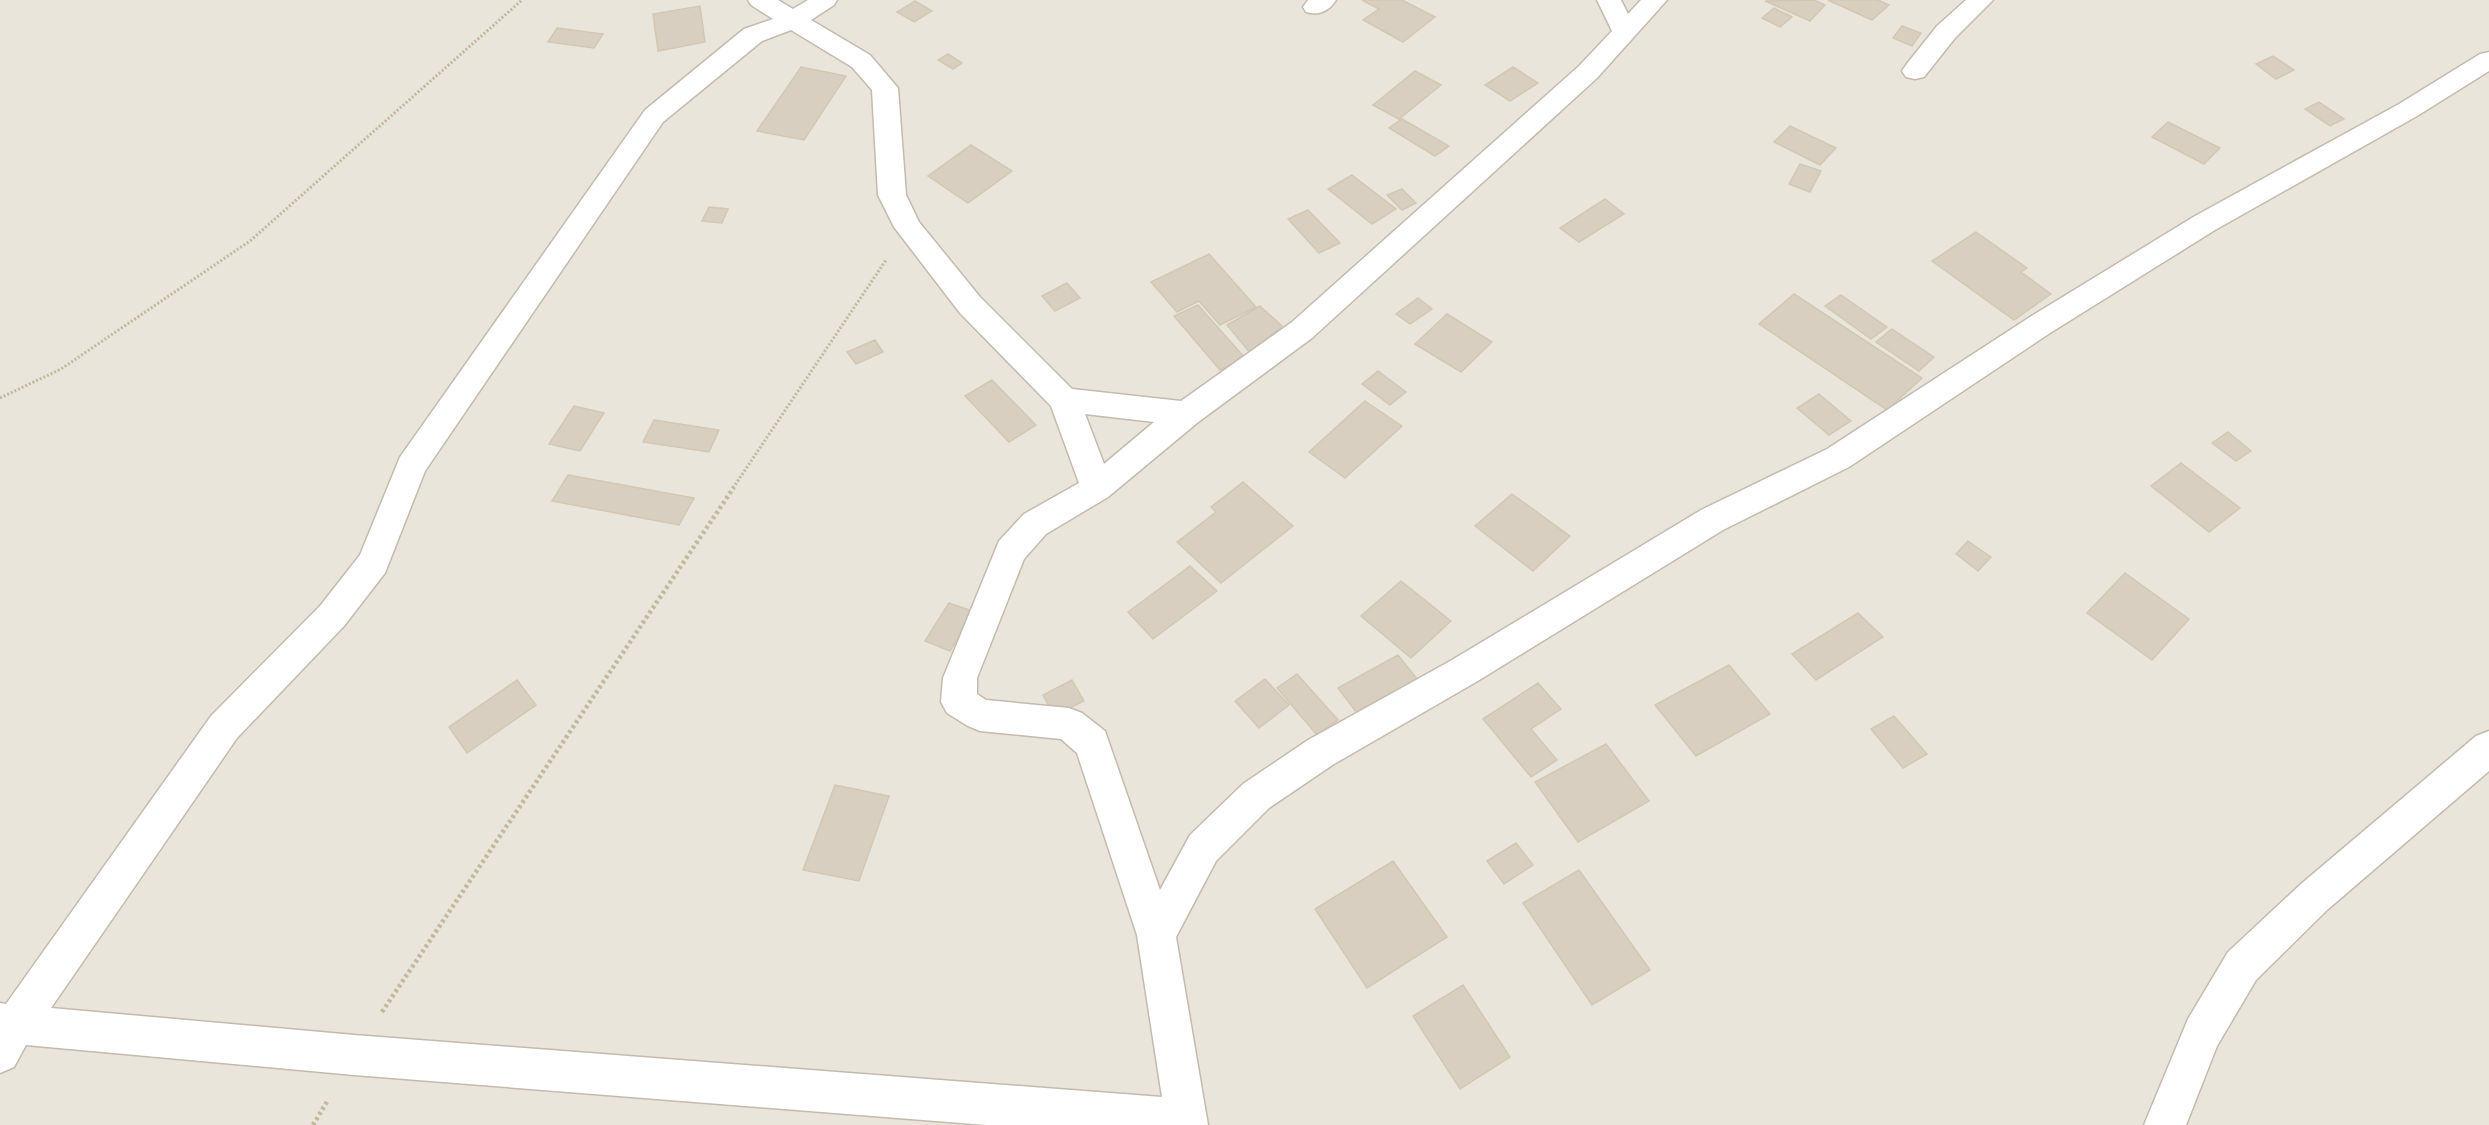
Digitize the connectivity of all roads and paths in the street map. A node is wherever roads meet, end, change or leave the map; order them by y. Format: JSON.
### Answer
{"nodes":[{"id":1,"x":522,"y":0,"type":"edge"},
{"id":2,"x":760,"y":0,"type":"edge"},
{"id":3,"x":825,"y":0,"type":"edge"},
{"id":4,"x":1609,"y":0,"type":"edge"},
{"id":5,"x":1655,"y":0,"type":"edge"},
{"id":6,"x":1981,"y":0,"type":"edge"},
{"id":7,"x":791,"y":21,"type":"junction"},
{"id":8,"x":1624,"y":32,"type":"junction"},
{"id":9,"x":2489,"y":60,"type":"edge"},
{"id":10,"x":1915,"y":71,"type":"dead end"},
{"id":11,"x":908,"y":227,"type":"junction"},
{"id":12,"x":0,"y":398,"type":"edge"},
{"id":13,"x":1065,"y":400,"type":"junction"},
{"id":14,"x":1186,"y":414,"type":"junction"},
{"id":15,"x":1097,"y":488,"type":"junction"},
{"id":16,"x":2489,"y":748,"type":"edge"},
{"id":17,"x":1156,"y":935,"type":"junction"},
{"id":18,"x":5,"y":1033,"type":"edge"},
{"id":19,"x":354,"y":1055,"type":"junction"},
{"id":20,"x":1187,"y":1123,"type":"edge"},
{"id":21,"x":313,"y":1125,"type":"edge"},
{"id":22,"x":2165,"y":1125,"type":"edge"}],
"edges":[{"from":1,"to":12,"type":"path"},
{"from":2,"to":7,"type":"street"},
{"from":3,"to":7,"type":"street"},
{"from":4,"to":8,"type":"street"},
{"from":5,"to":8,"type":"street"},
{"from":6,"to":10,"type":"street"},
{"from":7,"to":11,"type":"street"},
{"from":7,"to":18,"type":"street"},
{"from":8,"to":14,"type":"street"},
{"from":9,"to":17,"type":"street"},
{"from":11,"to":13,"type":"street"},
{"from":11,"to":19,"type":"path"},
{"from":13,"to":14,"type":"street"},
{"from":13,"to":15,"type":"street"},
{"from":14,"to":15,"type":"street"},
{"from":15,"to":17,"type":"street"},
{"from":16,"to":22,"type":"street"},
{"from":17,"to":20,"type":"street"},
{"from":18,"to":19,"type":"street"},
{"from":19,"to":20,"type":"street"},
{"from":19,"to":21,"type":"path"}]}
